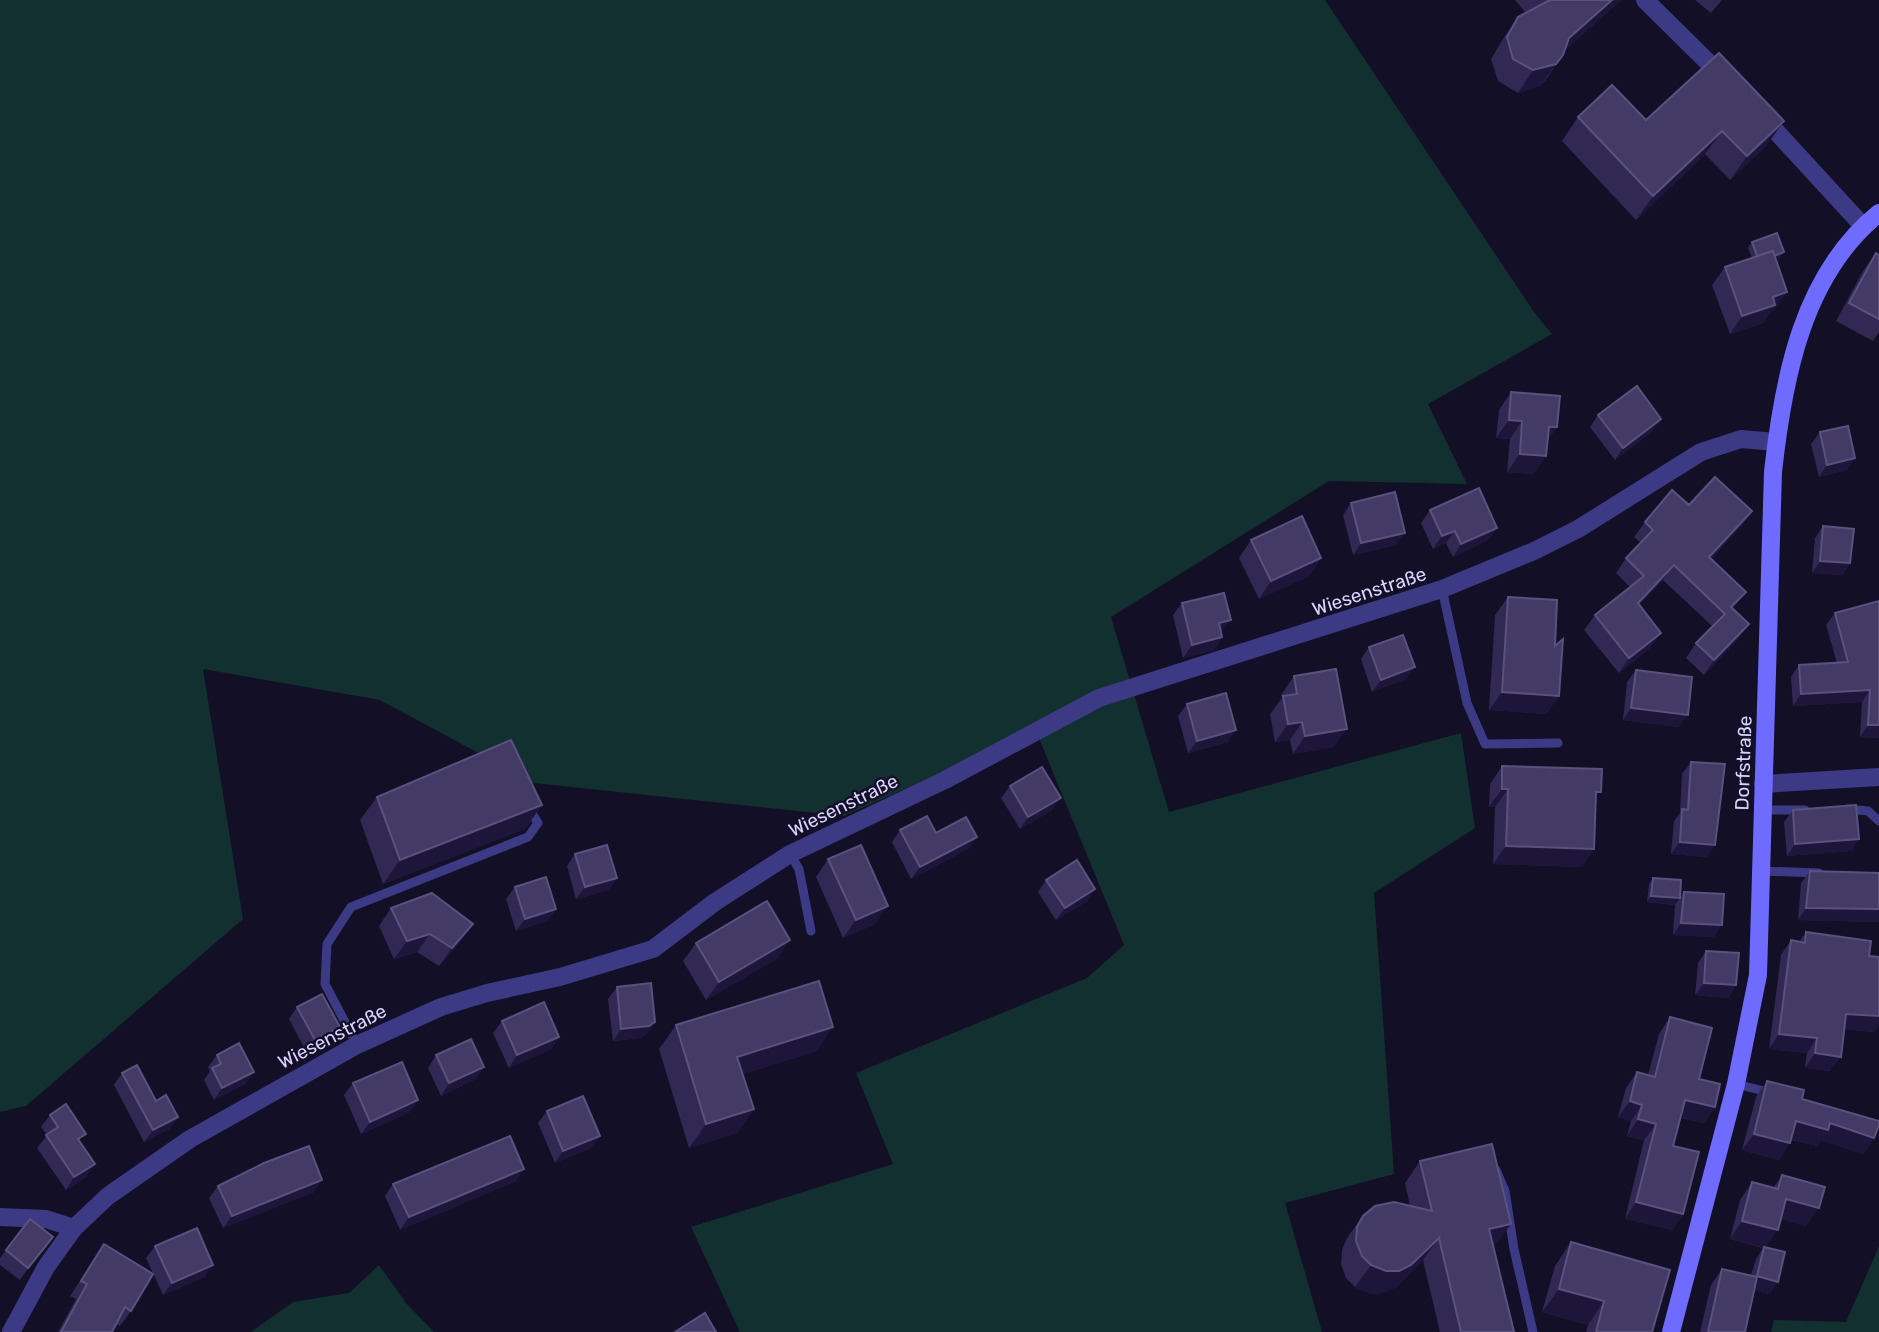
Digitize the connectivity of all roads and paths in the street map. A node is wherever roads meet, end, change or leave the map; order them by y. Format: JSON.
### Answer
{"nodes":[{"id":1,"x":1645,"y":0,"type":"edge"},
{"id":2,"x":1879,"y":213,"type":"edge"},
{"id":3,"x":1863,"y":226,"type":"junction"},
{"id":4,"x":1776,"y":442,"type":"junction"},
{"id":5,"x":1442,"y":589,"type":"junction"},
{"id":6,"x":1558,"y":743,"type":"dead end"},
{"id":7,"x":1879,"y":777,"type":"edge"},
{"id":8,"x":1763,"y":784,"type":"junction"},
{"id":9,"x":526,"y":802,"type":"edge"},
{"id":10,"x":1837,"y":809,"type":"edge"},
{"id":11,"x":1762,"y":810,"type":"junction"},
{"id":12,"x":1812,"y":810,"type":"edge"},
{"id":13,"x":1879,"y":821,"type":"edge"},
{"id":14,"x":790,"y":854,"type":"junction"},
{"id":15,"x":1761,"y":871,"type":"junction"},
{"id":16,"x":1827,"y":873,"type":"edge"},
{"id":17,"x":811,"y":931,"type":"dead end"},
{"id":18,"x":357,"y":1045,"type":"junction"},
{"id":19,"x":1736,"y":1084,"type":"junction"},
{"id":20,"x":1785,"y":1096,"type":"edge"},
{"id":21,"x":1490,"y":1156,"type":"edge"},
{"id":22,"x":0,"y":1217,"type":"edge"},
{"id":23,"x":74,"y":1228,"type":"junction"},
{"id":24,"x":11,"y":1332,"type":"edge"},
{"id":25,"x":1533,"y":1332,"type":"edge"},
{"id":26,"x":1671,"y":1332,"type":"edge"}],
"edges":[{"from":1,"to":3,"type":"street"},
{"from":2,"to":3,"type":"street","name":"Dorfstraße"},
{"from":3,"to":4,"type":"street","name":"Dorfstraße"},
{"from":4,"to":5,"type":"street","name":"Wiesenstraße"},
{"from":4,"to":8,"type":"street","name":"Dorfstraße"},
{"from":5,"to":6,"type":"lane"},
{"from":5,"to":14,"type":"street","name":"Wiesenstraße"},
{"from":7,"to":8,"type":"street"},
{"from":8,"to":11,"type":"street","name":"Dorfstraße"},
{"from":9,"to":18,"type":"lane"},
{"from":10,"to":13,"type":"lane"},
{"from":11,"to":12,"type":"lane"},
{"from":11,"to":15,"type":"street","name":"Dorfstraße"},
{"from":14,"to":17,"type":"lane"},
{"from":14,"to":18,"type":"street","name":"Wiesenstraße"},
{"from":15,"to":16,"type":"lane"},
{"from":15,"to":19,"type":"street","name":"Dorfstraße"},
{"from":18,"to":23,"type":"street","name":"Wiesenstraße"},
{"from":19,"to":20,"type":"lane"},
{"from":19,"to":26,"type":"street","name":"Dorfstraße"},
{"from":21,"to":25,"type":"lane"},
{"from":22,"to":23,"type":"street"},
{"from":23,"to":24,"type":"street","name":"Wiesenstraße"}]}
